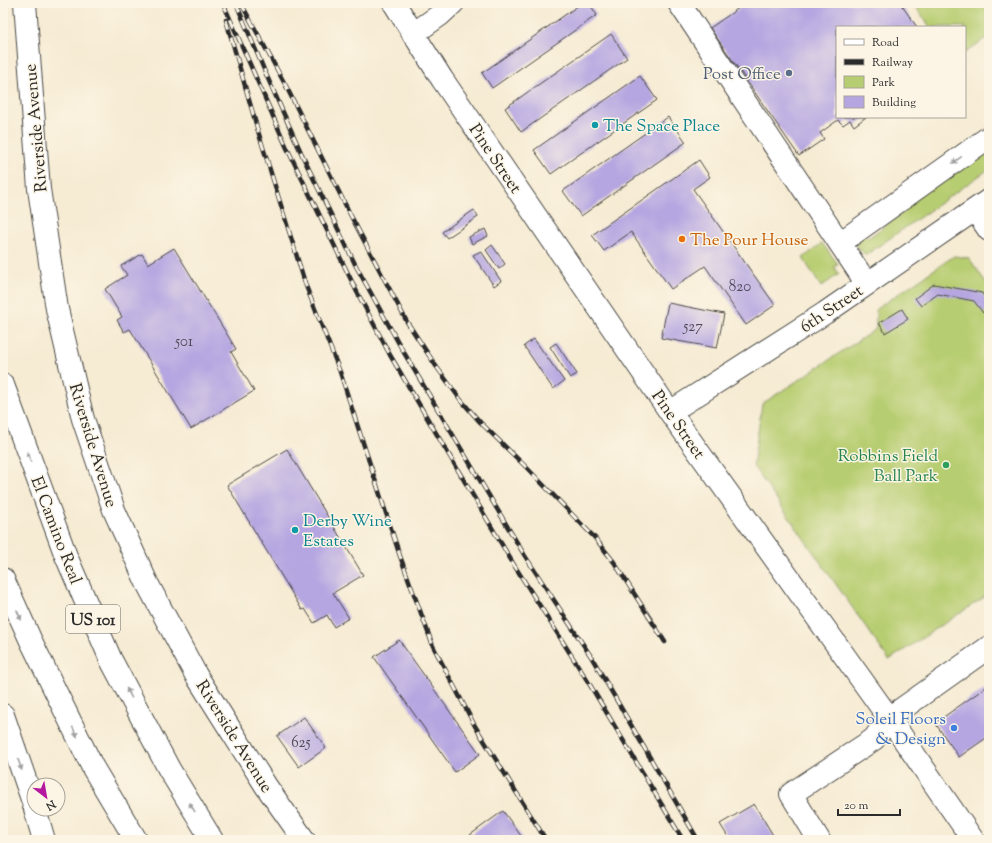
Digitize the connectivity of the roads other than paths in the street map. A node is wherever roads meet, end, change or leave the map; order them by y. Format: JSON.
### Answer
{"nodes":[{"id":1,"x":25,"y":3,"type":"edge"},
{"id":2,"x":394,"y":3,"type":"edge"},
{"id":3,"x":453,"y":3,"type":"edge"},
{"id":4,"x":679,"y":3,"type":"edge"},
{"id":5,"x":413,"y":34,"type":"junction"},
{"id":6,"x":989,"y":137,"type":"edge"},
{"id":7,"x":982,"y":205,"type":"edge"},
{"id":8,"x":989,"y":230,"type":"edge"},
{"id":9,"x":840,"y":243,"type":"junction"},
{"id":10,"x":867,"y":284,"type":"junction"},
{"id":11,"x":3,"y":385,"type":"edge"},
{"id":12,"x":670,"y":412,"type":"junction"},
{"id":13,"x":3,"y":579,"type":"edge"},
{"id":14,"x":989,"y":647,"type":"edge"},
{"id":15,"x":3,"y":715,"type":"edge"},
{"id":16,"x":889,"y":718,"type":"junction"},
{"id":17,"x":26,"y":782,"type":"edge"},
{"id":18,"x":37,"y":817,"type":"edge"},
{"id":19,"x":44,"y":840,"type":"edge"},
{"id":20,"x":136,"y":840,"type":"edge"},
{"id":21,"x":212,"y":840,"type":"edge"},
{"id":22,"x":304,"y":840,"type":"edge"},
{"id":23,"x":819,"y":840,"type":"edge"},
{"id":24,"x":973,"y":840,"type":"edge"}],
"edges":[{"from":1,"to":22,"type":"main road","name":"Riverside Avenue"},
{"from":2,"to":5,"type":"main road","name":"Pine Street"},
{"from":3,"to":5,"type":"main road"},
{"from":4,"to":9,"type":"main road"},
{"from":5,"to":12,"type":"main road","name":"Pine Street"},
{"from":6,"to":9,"type":"main road","one_way":true},
{"from":7,"to":8,"type":"main road"},
{"from":7,"to":10,"type":"main road","name":"6th Street"},
{"from":9,"to":10,"type":"main road"},
{"from":10,"to":12,"type":"main road","name":"6th Street"},
{"from":21,"to":11,"type":"main road","name":"El Camino Real","number":"US 101","one_way":true},
{"from":12,"to":16,"type":"main road","name":"Pine Street"},
{"from":13,"to":20,"type":"main road","one_way":true},
{"from":14,"to":16,"type":"main road"},
{"from":15,"to":17,"type":"main road","one_way":true},
{"from":16,"to":23,"type":"main road"},
{"from":16,"to":24,"type":"main road","name":"Pine Street"},
{"from":18,"to":19,"type":"main road"}]}
